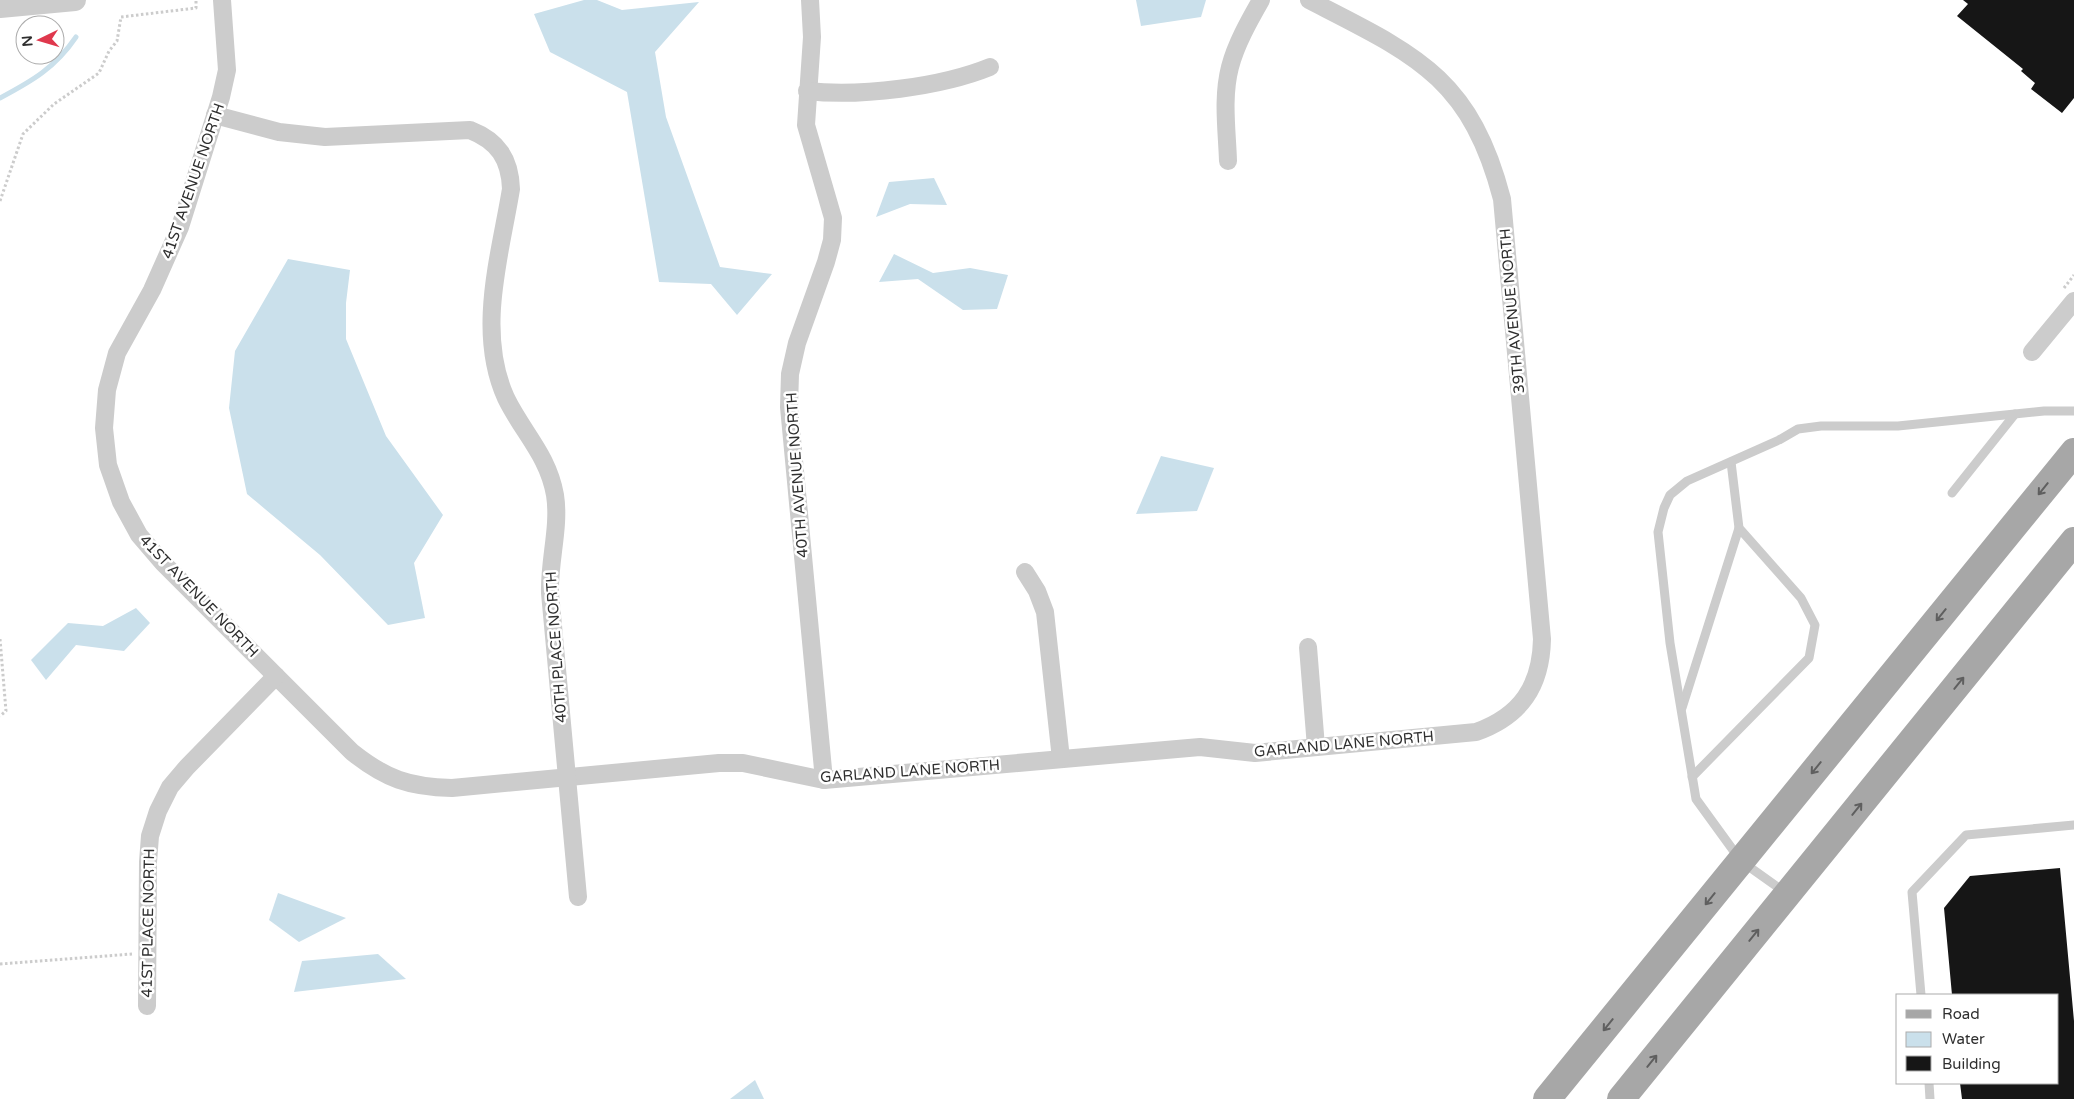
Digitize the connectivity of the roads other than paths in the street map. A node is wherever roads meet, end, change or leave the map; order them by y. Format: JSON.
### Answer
{"nodes":[{"id":1,"x":75,"y":0,"type":"edge"},
{"id":2,"x":222,"y":0,"type":"edge"},
{"id":3,"x":810,"y":0,"type":"edge"},
{"id":4,"x":1260,"y":0,"type":"edge"},
{"id":5,"x":1309,"y":0,"type":"edge"},
{"id":6,"x":0,"y":7,"type":"edge"},
{"id":7,"x":990,"y":67,"type":"dead end"},
{"id":8,"x":807,"y":90,"type":"junction"},
{"id":9,"x":215,"y":115,"type":"junction"},
{"id":10,"x":1228,"y":161,"type":"dead end"},
{"id":11,"x":2074,"y":301,"type":"edge"},
{"id":12,"x":2032,"y":352,"type":"dead end"},
{"id":13,"x":2074,"y":411,"type":"edge"},
{"id":14,"x":2015,"y":414,"type":"junction"},
{"id":15,"x":2074,"y":452,"type":"edge"},
{"id":16,"x":1731,"y":462,"type":"junction"},
{"id":17,"x":1952,"y":493,"type":"dead end"},
{"id":18,"x":1739,"y":528,"type":"junction"},
{"id":19,"x":2074,"y":541,"type":"edge"},
{"id":20,"x":1025,"y":572,"type":"dead end"},
{"id":21,"x":1308,"y":647,"type":"dead end"},
{"id":22,"x":276,"y":676,"type":"junction"},
{"id":23,"x":1520,"y":706,"type":"joint"},
{"id":24,"x":1681,"y":710,"type":"junction"},
{"id":25,"x":1316,"y":747,"type":"junction"},
{"id":26,"x":1061,"y":759,"type":"junction"},
{"id":27,"x":567,"y":777,"type":"junction"},
{"id":28,"x":1692,"y":777,"type":"junction"},
{"id":29,"x":824,"y":780,"type":"junction"},
{"id":30,"x":2074,"y":825,"type":"edge"},
{"id":31,"x":1741,"y":861,"type":"junction"},
{"id":32,"x":1787,"y":894,"type":"junction"},
{"id":33,"x":578,"y":897,"type":"dead end"},
{"id":34,"x":1921,"y":994,"type":"edge"},
{"id":35,"x":147,"y":1006,"type":"dead end"},
{"id":36,"x":1929,"y":1084,"type":"edge"},
{"id":37,"x":1547,"y":1099,"type":"edge"},
{"id":38,"x":1621,"y":1099,"type":"edge"},
{"id":39,"x":1930,"y":1099,"type":"edge"}],
"edges":[{"from":1,"to":6,"type":"street"},
{"from":2,"to":9,"type":"street","name":"41ST AVENUE NORTH"},
{"from":3,"to":8,"type":"street","name":"40TH AVENUE NORTH"},
{"from":4,"to":10,"type":"street"},
{"from":5,"to":23,"type":"street","name":"39TH AVENUE NORTH"},
{"from":7,"to":8,"type":"street"},
{"from":8,"to":29,"type":"street","name":"40TH AVENUE NORTH"},
{"from":9,"to":22,"type":"street","name":"41ST AVENUE NORTH"},
{"from":9,"to":27,"type":"street","name":"40TH PLACE NORTH"},
{"from":11,"to":12,"type":"street"},
{"from":13,"to":14,"type":"lane"},
{"from":14,"to":16,"type":"lane"},
{"from":14,"to":17,"type":"lane"},
{"from":15,"to":31,"type":"main road","one_way":true},
{"from":16,"to":18,"type":"lane"},
{"from":16,"to":24,"type":"lane"},
{"from":18,"to":24,"type":"lane"},
{"from":18,"to":28,"type":"lane"},
{"from":32,"to":19,"type":"main road","one_way":true},
{"from":20,"to":26,"type":"street"},
{"from":21,"to":25,"type":"street"},
{"from":22,"to":27,"type":"street","name":"GARLAND LANE NORTH"},
{"from":22,"to":35,"type":"street","name":"41ST PLACE NORTH"},
{"from":23,"to":25,"type":"street","name":"GARLAND LANE NORTH"},
{"from":24,"to":28,"type":"lane"},
{"from":25,"to":26,"type":"street","name":"GARLAND LANE NORTH"},
{"from":26,"to":29,"type":"street","name":"GARLAND LANE NORTH"},
{"from":27,"to":29,"type":"street","name":"GARLAND LANE NORTH"},
{"from":27,"to":33,"type":"street","name":"40TH PLACE NORTH"},
{"from":28,"to":31,"type":"lane"},
{"from":30,"to":34,"type":"lane"},
{"from":31,"to":32,"type":"lane"},
{"from":31,"to":37,"type":"main road","one_way":true},
{"from":38,"to":32,"type":"main road","one_way":true},
{"from":36,"to":39,"type":"lane"}]}
